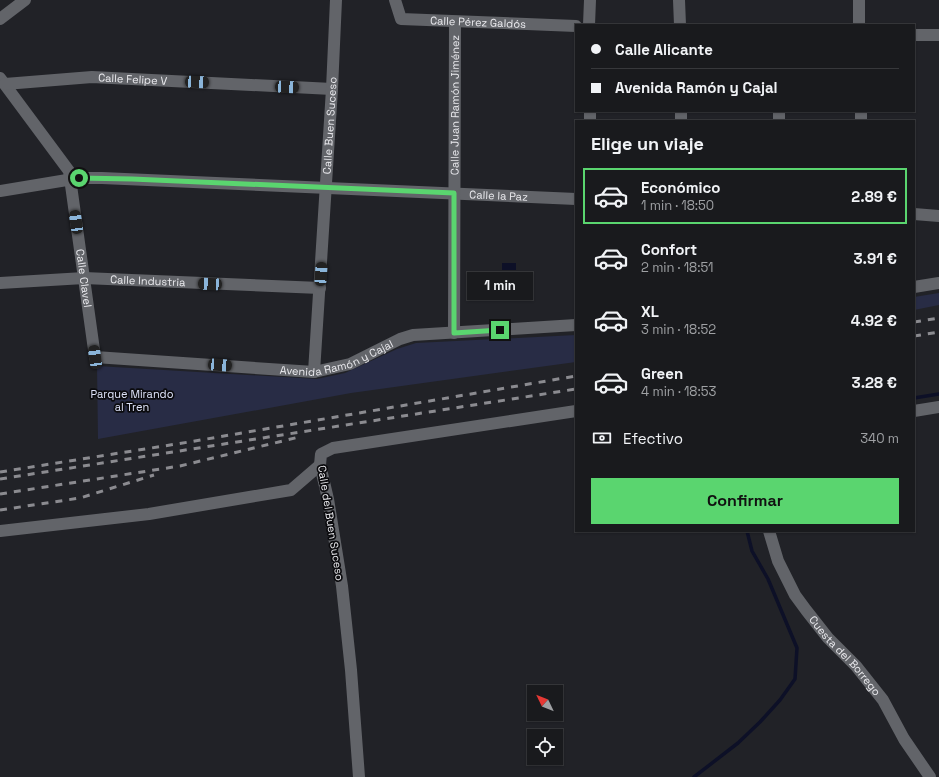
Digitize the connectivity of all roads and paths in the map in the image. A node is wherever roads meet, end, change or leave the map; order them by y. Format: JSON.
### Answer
{"nodes":[{"id":1,"x":25,"y":0,"type":"edge"},
{"id":2,"x":336,"y":0,"type":"edge"},
{"id":3,"x":395,"y":0,"type":"edge"},
{"id":4,"x":590,"y":0,"type":"edge"},
{"id":5,"x":679,"y":0,"type":"edge"},
{"id":6,"x":859,"y":0,"type":"edge"},
{"id":7,"x":0,"y":20,"type":"edge"},
{"id":8,"x":455,"y":22,"type":"junction"},
{"id":9,"x":589,"y":24,"type":"edge"},
{"id":10,"x":680,"y":24,"type":"edge"},
{"id":11,"x":859,"y":24,"type":"edge"},
{"id":12,"x":575,"y":26,"type":"edge"},
{"id":13,"x":915,"y":35,"type":"edge"},
{"id":14,"x":939,"y":35,"type":"edge"},
{"id":15,"x":2,"y":81,"type":"edge"},
{"id":16,"x":332,"y":89,"type":"junction"},
{"id":17,"x":71,"y":180,"type":"junction"},
{"id":18,"x":326,"y":187,"type":"junction"},
{"id":19,"x":0,"y":191,"type":"edge"},
{"id":20,"x":454,"y":193,"type":"junction"},
{"id":21,"x":575,"y":199,"type":"edge"},
{"id":22,"x":915,"y":214,"type":"edge"},
{"id":23,"x":939,"y":216,"type":"edge"},
{"id":24,"x":84,"y":278,"type":"junction"},
{"id":25,"x":0,"y":283,"type":"edge"},
{"id":26,"x":939,"y":283,"type":"edge"},
{"id":27,"x":915,"y":287,"type":"edge"},
{"id":28,"x":320,"y":288,"type":"junction"},
{"id":29,"x":575,"y":325,"type":"edge"},
{"id":30,"x":454,"y":333,"type":"junction"},
{"id":31,"x":95,"y":357,"type":"joint"},
{"id":32,"x":314,"y":372,"type":"junction"},
{"id":33,"x":939,"y":407,"type":"edge"},
{"id":34,"x":915,"y":411,"type":"edge"},
{"id":35,"x":575,"y":412,"type":"edge"},
{"id":36,"x":320,"y":465,"type":"junction"},
{"id":37,"x":0,"y":531,"type":"edge"},
{"id":38,"x":769,"y":532,"type":"edge"},
{"id":39,"x":359,"y":777,"type":"edge"},
{"id":40,"x":930,"y":777,"type":"edge"}],
"edges":[{"from":1,"to":7,"type":"street"},
{"from":2,"to":16,"type":"street","name":"Calle Buen Suceso"},
{"from":3,"to":8,"type":"street","name":"Calle Pérez Galdós"},
{"from":4,"to":9,"type":"street"},
{"from":5,"to":10,"type":"street"},
{"from":6,"to":11,"type":"street"},
{"from":8,"to":12,"type":"street","name":"Calle Pérez Galdós"},
{"from":8,"to":20,"type":"street","name":"Calle Juan Ramón Jiménez"},
{"from":13,"to":14,"type":"street"},
{"from":15,"to":16,"type":"street","name":"Calle Felipe V"},
{"from":15,"to":17,"type":"street","name":"Calle Clavel"},
{"from":16,"to":18,"type":"street","name":"Calle Buen Suceso"},
{"from":17,"to":18,"type":"street","name":"Calle la Paz"},
{"from":17,"to":19,"type":"street","name":"Calle la Paz"},
{"from":17,"to":24,"type":"street","name":"Calle Clavel"},
{"from":18,"to":20,"type":"street","name":"Calle la Paz"},
{"from":18,"to":28,"type":"street","name":"Calle Buen Suceso"},
{"from":20,"to":21,"type":"street","name":"Calle la Paz"},
{"from":20,"to":30,"type":"street","name":"Calle Juan Ramón Jiménez"},
{"from":22,"to":23,"type":"street"},
{"from":24,"to":25,"type":"street","name":"Calle Industria"},
{"from":24,"to":28,"type":"street","name":"Calle Industria"},
{"from":24,"to":31,"type":"street","name":"Calle Clavel"},
{"from":26,"to":27,"type":"street"},
{"from":28,"to":32,"type":"street","name":"Calle Buen Suceso"},
{"from":29,"to":30,"type":"street","name":"Avenida Ramón y Cajal"},
{"from":30,"to":32,"type":"street","name":"Avenida Ramón y Cajal"},
{"from":31,"to":32,"type":"street","name":"Avenida Ramón y Cajal"},
{"from":33,"to":34,"type":"street"},
{"from":35,"to":36,"type":"street","name":"Calle del Buen Suceso"},
{"from":36,"to":37,"type":"street"},
{"from":36,"to":39,"type":"street","name":"Calle del Buen Suceso"},
{"from":38,"to":40,"type":"street","name":"Cuesta del Borrego"}]}
